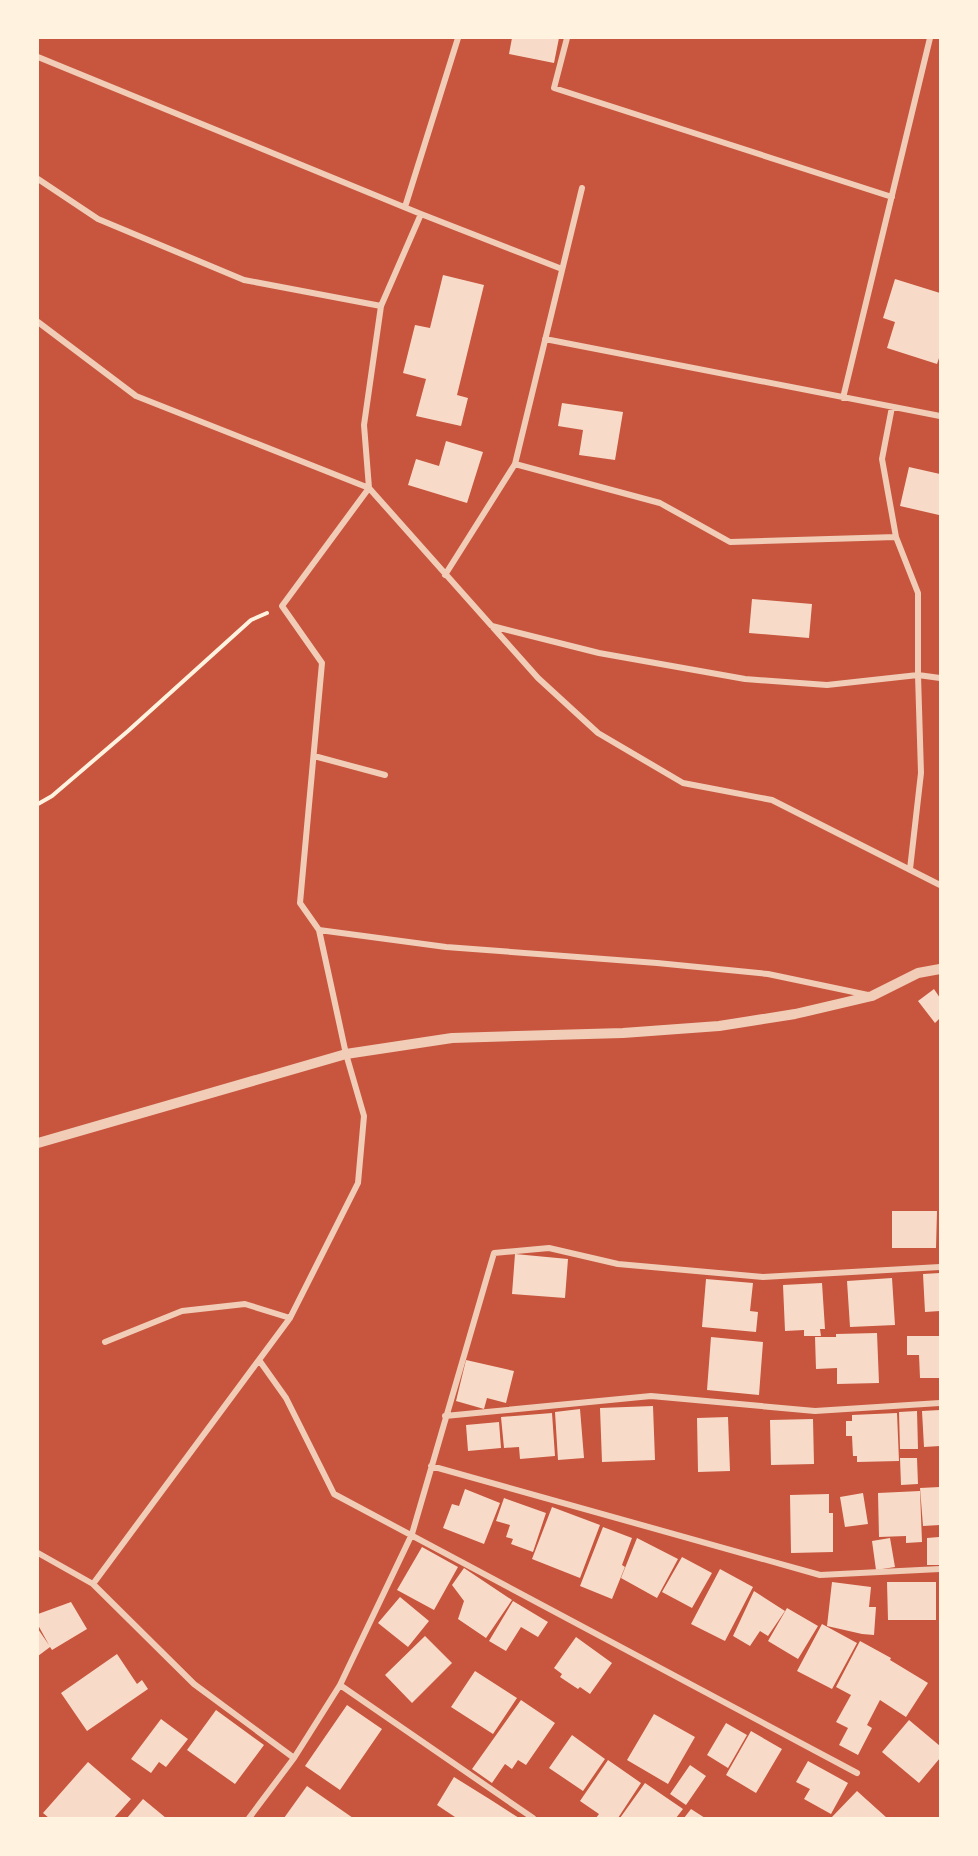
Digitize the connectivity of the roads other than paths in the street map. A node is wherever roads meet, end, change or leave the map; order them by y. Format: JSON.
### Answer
{"nodes":[{"id":1,"x":458,"y":38,"type":"edge"},
{"id":2,"x":567,"y":38,"type":"edge"},
{"id":3,"x":930,"y":38,"type":"edge"},
{"id":4,"x":38,"y":57,"type":"edge"},
{"id":5,"x":38,"y":179,"type":"edge"},
{"id":6,"x":582,"y":188,"type":"dead end"},
{"id":7,"x":892,"y":197,"type":"junction"},
{"id":8,"x":405,"y":207,"type":"junction"},
{"id":9,"x":421,"y":214,"type":"junction"},
{"id":10,"x":562,"y":269,"type":"junction"},
{"id":11,"x":381,"y":306,"type":"junction"},
{"id":12,"x":38,"y":322,"type":"edge"},
{"id":13,"x":545,"y":339,"type":"junction"},
{"id":14,"x":843,"y":398,"type":"junction"},
{"id":15,"x":892,"y":407,"type":"junction"},
{"id":16,"x":940,"y":416,"type":"edge"},
{"id":17,"x":514,"y":464,"type":"junction"},
{"id":18,"x":369,"y":488,"type":"junction"},
{"id":19,"x":896,"y":537,"type":"junction"},
{"id":20,"x":445,"y":575,"type":"junction"},
{"id":21,"x":491,"y":626,"type":"junction"},
{"id":22,"x":918,"y":675,"type":"junction"},
{"id":23,"x":940,"y":678,"type":"edge"},
{"id":24,"x":314,"y":756,"type":"junction"},
{"id":25,"x":385,"y":775,"type":"dead end"},
{"id":26,"x":910,"y":869,"type":"junction"},
{"id":27,"x":940,"y":885,"type":"edge"},
{"id":28,"x":319,"y":930,"type":"junction"},
{"id":29,"x":940,"y":969,"type":"edge"},
{"id":30,"x":872,"y":996,"type":"junction"},
{"id":31,"x":346,"y":1054,"type":"junction"},
{"id":32,"x":38,"y":1143,"type":"edge"},
{"id":33,"x":940,"y":1267,"type":"edge"},
{"id":34,"x":290,"y":1318,"type":"junction"},
{"id":35,"x":105,"y":1342,"type":"dead end"},
{"id":36,"x":259,"y":1360,"type":"junction"},
{"id":37,"x":940,"y":1403,"type":"edge"},
{"id":38,"x":445,"y":1416,"type":"junction"},
{"id":39,"x":431,"y":1466,"type":"junction"},
{"id":40,"x":412,"y":1534,"type":"junction"},
{"id":41,"x":38,"y":1553,"type":"edge"},
{"id":42,"x":940,"y":1569,"type":"edge"},
{"id":43,"x":93,"y":1584,"type":"junction"},
{"id":44,"x":340,"y":1685,"type":"junction"},
{"id":45,"x":294,"y":1758,"type":"junction"},
{"id":46,"x":857,"y":1773,"type":"dead end"},
{"id":47,"x":249,"y":1818,"type":"edge"},
{"id":48,"x":533,"y":1818,"type":"edge"}],
"edges":[{"from":1,"to":8,"type":"street"},
{"from":2,"to":7,"type":"street"},
{"from":3,"to":7,"type":"street"},
{"from":4,"to":8,"type":"street"},
{"from":5,"to":11,"type":"street"},
{"from":6,"to":10,"type":"street"},
{"from":7,"to":14,"type":"street"},
{"from":8,"to":9,"type":"street"},
{"from":9,"to":10,"type":"street"},
{"from":9,"to":11,"type":"street"},
{"from":10,"to":13,"type":"street"},
{"from":11,"to":18,"type":"street"},
{"from":12,"to":18,"type":"street"},
{"from":13,"to":14,"type":"street"},
{"from":13,"to":17,"type":"street"},
{"from":14,"to":15,"type":"street"},
{"from":15,"to":16,"type":"street"},
{"from":15,"to":19,"type":"street"},
{"from":17,"to":19,"type":"street"},
{"from":17,"to":20,"type":"street"},
{"from":18,"to":20,"type":"street"},
{"from":18,"to":24,"type":"street"},
{"from":19,"to":22,"type":"street"},
{"from":20,"to":21,"type":"street"},
{"from":21,"to":22,"type":"street"},
{"from":21,"to":26,"type":"street"},
{"from":22,"to":23,"type":"street"},
{"from":22,"to":26,"type":"street"},
{"from":24,"to":25,"type":"street"},
{"from":24,"to":28,"type":"street"},
{"from":26,"to":27,"type":"street"},
{"from":28,"to":30,"type":"street"},
{"from":28,"to":31,"type":"street"},
{"from":29,"to":30,"type":"street"},
{"from":30,"to":31,"type":"street"},
{"from":31,"to":32,"type":"street"},
{"from":31,"to":34,"type":"street"},
{"from":33,"to":38,"type":"street"},
{"from":34,"to":35,"type":"street"},
{"from":34,"to":36,"type":"street"},
{"from":36,"to":40,"type":"street"},
{"from":36,"to":43,"type":"street"},
{"from":37,"to":38,"type":"street"},
{"from":38,"to":39,"type":"street"},
{"from":39,"to":40,"type":"street"},
{"from":39,"to":42,"type":"street"},
{"from":40,"to":44,"type":"street"},
{"from":40,"to":46,"type":"street"},
{"from":41,"to":43,"type":"street"},
{"from":43,"to":45,"type":"street"},
{"from":44,"to":45,"type":"street"},
{"from":44,"to":48,"type":"street"},
{"from":45,"to":47,"type":"street"}]}
